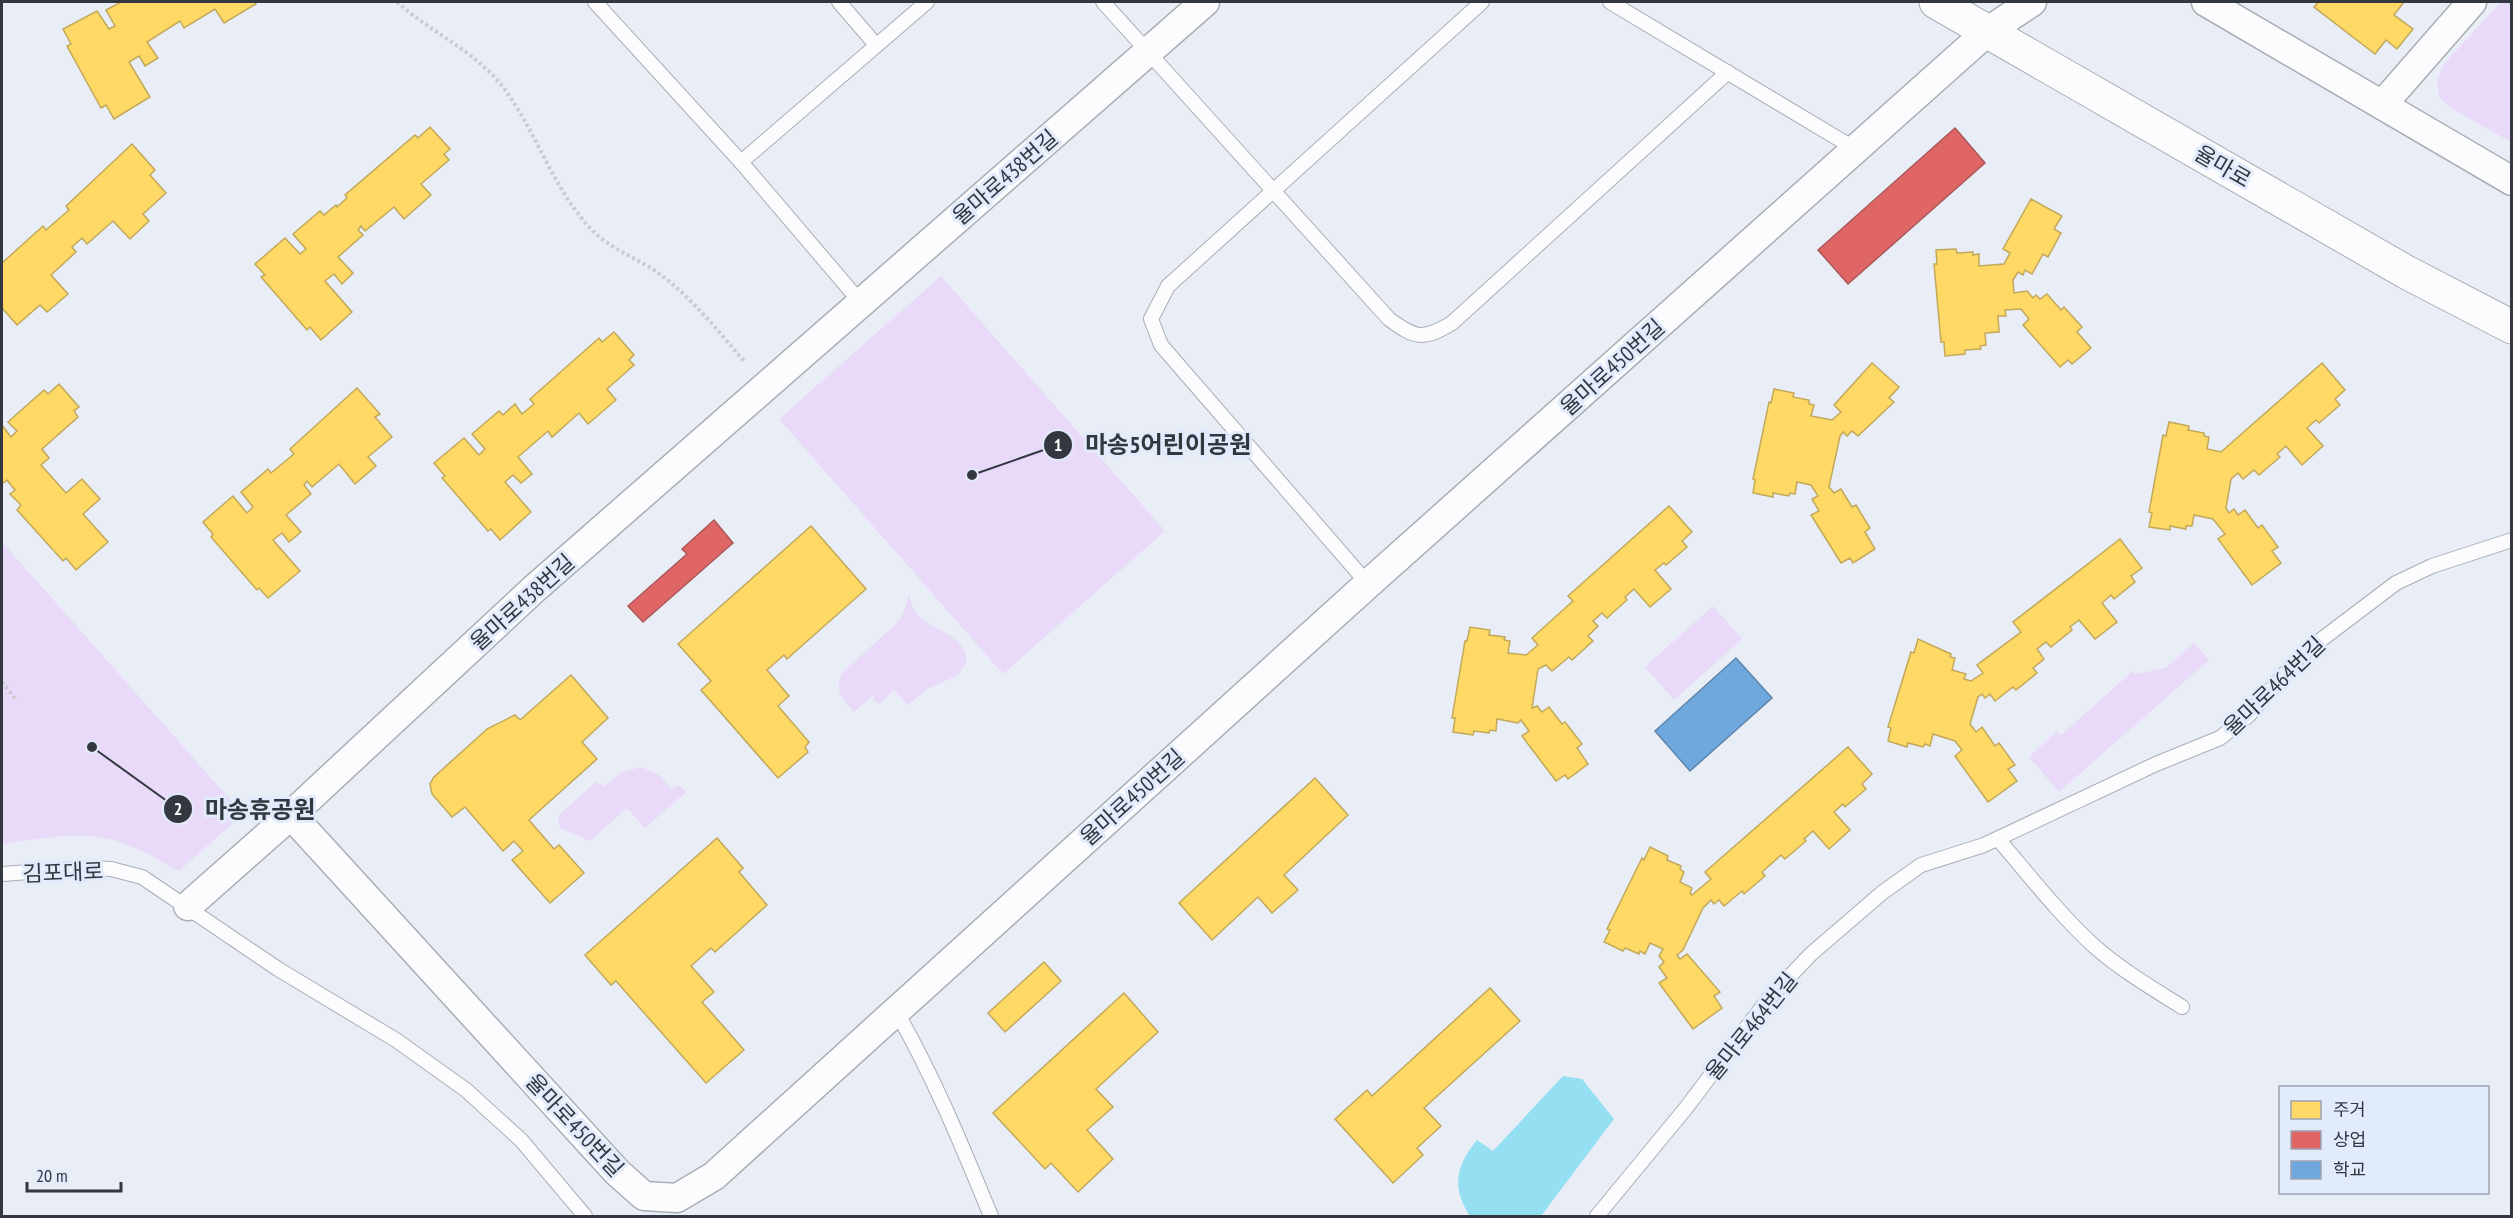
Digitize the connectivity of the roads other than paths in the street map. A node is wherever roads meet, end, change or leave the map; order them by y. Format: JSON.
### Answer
{"nodes":[{"id":1,"x":595,"y":2,"type":"edge"},
{"id":2,"x":838,"y":2,"type":"edge"},
{"id":3,"x":927,"y":2,"type":"edge"},
{"id":4,"x":1103,"y":2,"type":"edge"},
{"id":5,"x":1205,"y":2,"type":"edge"},
{"id":6,"x":1482,"y":2,"type":"edge"},
{"id":7,"x":1610,"y":2,"type":"edge"},
{"id":8,"x":1936,"y":2,"type":"edge"},
{"id":9,"x":2032,"y":2,"type":"edge"},
{"id":10,"x":2206,"y":2,"type":"edge"},
{"id":11,"x":2472,"y":2,"type":"edge"},
{"id":12,"x":1988,"y":32,"type":"junction"},
{"id":13,"x":876,"y":45,"type":"junction"},
{"id":14,"x":1149,"y":51,"type":"junction"},
{"id":15,"x":1728,"y":72,"type":"junction"},
{"id":16,"x":2382,"y":105,"type":"junction"},
{"id":17,"x":1857,"y":150,"type":"junction"},
{"id":18,"x":741,"y":162,"type":"junction"},
{"id":19,"x":2511,"y":181,"type":"edge"},
{"id":20,"x":1273,"y":192,"type":"junction"},
{"id":21,"x":862,"y":304,"type":"junction"},
{"id":22,"x":2511,"y":327,"type":"edge"},
{"id":23,"x":2511,"y":540,"type":"edge"},
{"id":24,"x":1368,"y":584,"type":"junction"},
{"id":25,"x":291,"y":815,"type":"junction"},
{"id":26,"x":1998,"y":839,"type":"junction"},
{"id":27,"x":2,"y":874,"type":"edge"},
{"id":28,"x":188,"y":906,"type":"junction"},
{"id":29,"x":2182,"y":1007,"type":"dead end"},
{"id":30,"x":896,"y":1011,"type":"junction"},
{"id":31,"x":585,"y":1216,"type":"edge"},
{"id":32,"x":991,"y":1216,"type":"edge"},
{"id":33,"x":1597,"y":1216,"type":"edge"}],
"edges":[{"from":1,"to":18,"type":"lane"},
{"from":2,"to":13,"type":"lane"},
{"from":3,"to":13,"type":"lane"},
{"from":4,"to":14,"type":"lane"},
{"from":5,"to":14,"type":"street","name":"율마로438번길"},
{"from":6,"to":20,"type":"lane"},
{"from":7,"to":15,"type":"lane"},
{"from":8,"to":12,"type":"street","name":"율마로"},
{"from":9,"to":12,"type":"street","name":"율마로450번길"},
{"from":10,"to":16,"type":"street"},
{"from":11,"to":16,"type":"street"},
{"from":12,"to":17,"type":"street","name":"율마로450번길"},
{"from":12,"to":22,"type":"street","name":"율마로"},
{"from":13,"to":18,"type":"lane"},
{"from":14,"to":20,"type":"lane"},
{"from":14,"to":21,"type":"street","name":"율마로438번길"},
{"from":15,"to":17,"type":"lane"},
{"from":15,"to":20,"type":"lane"},
{"from":16,"to":19,"type":"street"},
{"from":17,"to":24,"type":"street","name":"율마로450번길"},
{"from":18,"to":21,"type":"lane"},
{"from":20,"to":24,"type":"lane"},
{"from":21,"to":25,"type":"street","name":"율마로438번길"},
{"from":23,"to":26,"type":"lane","name":"율마로464번길"},
{"from":24,"to":30,"type":"street","name":"율마로450번길"},
{"from":25,"to":28,"type":"street","name":"율마로438번길"},
{"from":25,"to":30,"type":"street","name":"율마로450번길"},
{"from":26,"to":29,"type":"lane"},
{"from":26,"to":33,"type":"lane","name":"율마로464번길"},
{"from":27,"to":28,"type":"lane","name":"김포대로"},
{"from":28,"to":31,"type":"lane"},
{"from":30,"to":32,"type":"lane"}]}
